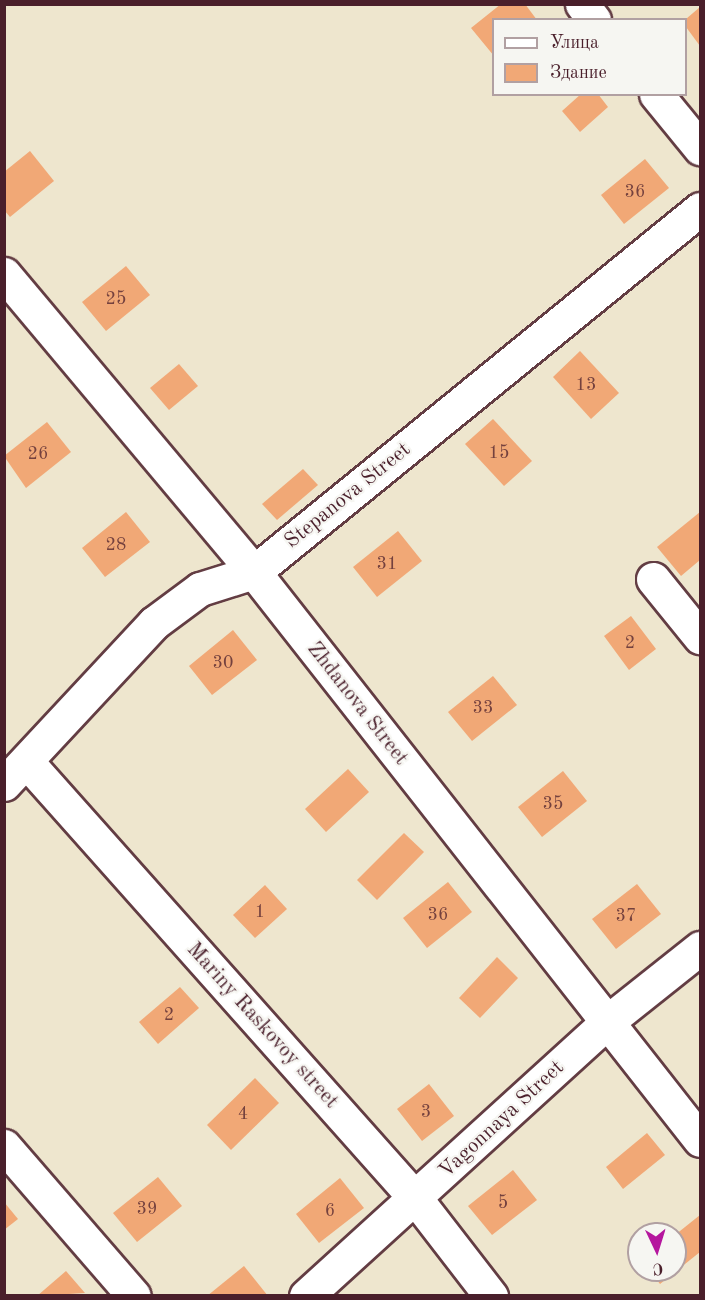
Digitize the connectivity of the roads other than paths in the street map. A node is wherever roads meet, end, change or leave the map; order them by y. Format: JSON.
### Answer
{"nodes":[{"id":1,"x":582,"y":4,"type":"edge"},
{"id":2,"x":592,"y":18,"type":"edge"},
{"id":3,"x":658,"y":96,"type":"edge"},
{"id":4,"x":700,"y":148,"type":"edge"},
{"id":5,"x":700,"y":209,"type":"edge"},
{"id":6,"x":4,"y":274,"type":"edge"},
{"id":7,"x":254,"y":572,"type":"junction"},
{"id":8,"x":653,"y":579,"type":"dead end"},
{"id":9,"x":700,"y":637,"type":"edge"},
{"id":10,"x":16,"y":773,"type":"edge"},
{"id":11,"x":700,"y":948,"type":"edge"},
{"id":12,"x":607,"y":1022,"type":"junction"},
{"id":13,"x":700,"y":1140,"type":"edge"},
{"id":14,"x":4,"y":1146,"type":"edge"},
{"id":15,"x":416,"y":1199,"type":"junction"},
{"id":16,"x":134,"y":1296,"type":"edge"},
{"id":17,"x":306,"y":1296,"type":"edge"},
{"id":18,"x":491,"y":1296,"type":"edge"}],
"edges":[{"from":1,"to":2,"type":"street"},
{"from":3,"to":4,"type":"street"},
{"from":5,"to":7,"type":"street","name":"Stepanova Street"},
{"from":6,"to":7,"type":"street","name":"Zhdanova Street"},
{"from":7,"to":10,"type":"street","name":"Stepanova Street"},
{"from":7,"to":12,"type":"street","name":"Zhdanova Street"},
{"from":8,"to":9,"type":"street"},
{"from":10,"to":15,"type":"street","name":"Mariny Raskovoy street"},
{"from":11,"to":12,"type":"street","name":"Vagonnaya Street"},
{"from":12,"to":13,"type":"street","name":"Zhdanova Street"},
{"from":12,"to":15,"type":"street","name":"Vagonnaya Street"},
{"from":14,"to":16,"type":"street"},
{"from":15,"to":17,"type":"street","name":"Vagonnaya Street"},
{"from":15,"to":18,"type":"street","name":"Mariny Raskovoy street"}]}
